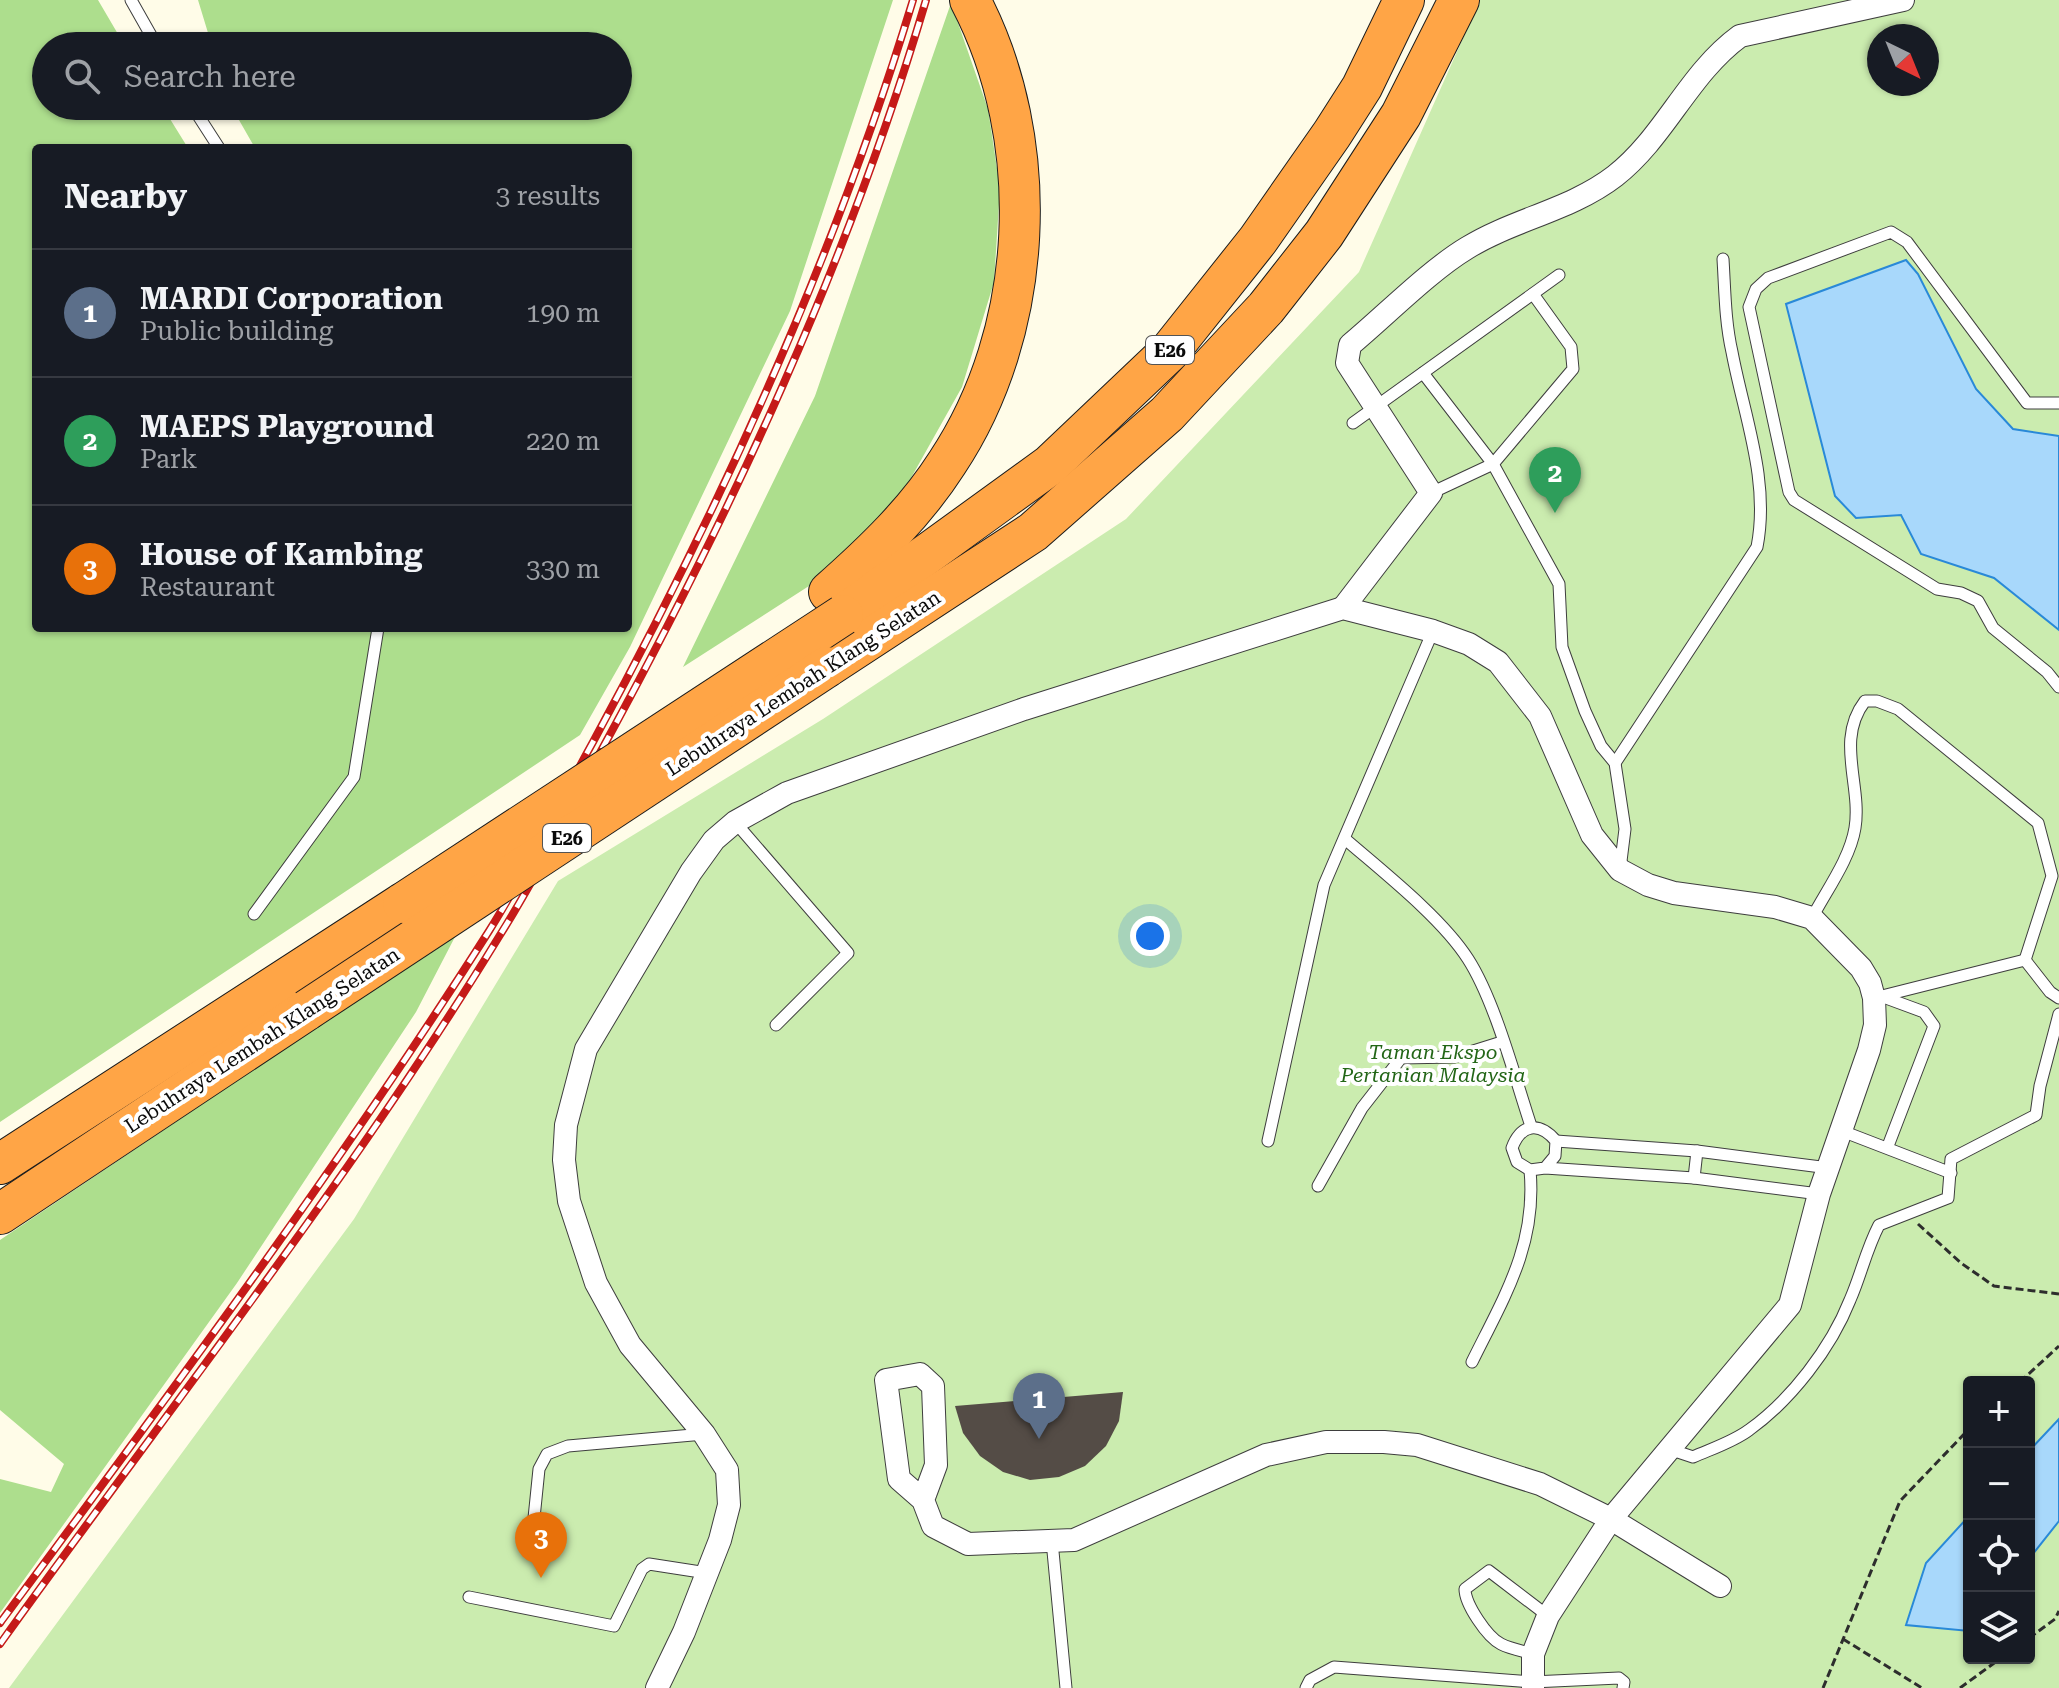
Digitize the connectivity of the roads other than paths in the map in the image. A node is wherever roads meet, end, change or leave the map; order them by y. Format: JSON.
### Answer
{"nodes":[{"id":1,"x":131,"y":0,"type":"edge"},
{"id":2,"x":1404,"y":0,"type":"edge"},
{"id":3,"x":1459,"y":0,"type":"edge"},
{"id":4,"x":1903,"y":0,"type":"edge"},
{"id":5,"x":972,"y":3,"type":"edge"},
{"id":6,"x":149,"y":32,"type":"edge"},
{"id":7,"x":201,"y":120,"type":"edge"},
{"id":8,"x":216,"y":144,"type":"edge"},
{"id":9,"x":1723,"y":259,"type":"dead end"},
{"id":10,"x":1559,"y":275,"type":"dead end"},
{"id":11,"x":1533,"y":294,"type":"junction"},
{"id":12,"x":1423,"y":373,"type":"junction"},
{"id":13,"x":2059,"y":403,"type":"edge"},
{"id":14,"x":1375,"y":407,"type":"junction"},
{"id":15,"x":1353,"y":423,"type":"dead end"},
{"id":16,"x":1493,"y":464,"type":"junction"},
{"id":17,"x":1431,"y":493,"type":"junction"},
{"id":18,"x":836,"y":604,"type":"junction"},
{"id":19,"x":1343,"y":608,"type":"junction"},
{"id":20,"x":1433,"y":631,"type":"junction"},
{"id":21,"x":377,"y":632,"type":"edge"},
{"id":22,"x":2059,"y":687,"type":"edge"},
{"id":23,"x":1615,"y":763,"type":"junction"},
{"id":24,"x":735,"y":822,"type":"junction"},
{"id":25,"x":1345,"y":839,"type":"junction"},
{"id":26,"x":1620,"y":870,"type":"junction"},
{"id":27,"x":254,"y":914,"type":"dead end"},
{"id":28,"x":1812,"y":918,"type":"junction"},
{"id":29,"x":2025,"y":960,"type":"junction"},
{"id":30,"x":299,"y":993,"type":"junction"},
{"id":31,"x":1880,"y":998,"type":"junction"},
{"id":32,"x":2059,"y":998,"type":"edge"},
{"id":33,"x":2059,"y":1014,"type":"edge"},
{"id":34,"x":776,"y":1025,"type":"dead end"},
{"id":35,"x":1502,"y":1042,"type":"junction"},
{"id":36,"x":1531,"y":1126,"type":"junction"},
{"id":37,"x":1842,"y":1131,"type":"junction"},
{"id":38,"x":1268,"y":1141,"type":"dead end"},
{"id":39,"x":1556,"y":1141,"type":"junction"},
{"id":40,"x":1888,"y":1146,"type":"junction"},
{"id":41,"x":1697,"y":1151,"type":"junction"},
{"id":42,"x":0,"y":1164,"type":"edge"},
{"id":43,"x":1545,"y":1168,"type":"junction"},
{"id":44,"x":1829,"y":1168,"type":"junction"},
{"id":45,"x":1530,"y":1170,"type":"junction"},
{"id":46,"x":1951,"y":1173,"type":"junction"},
{"id":47,"x":1694,"y":1178,"type":"junction"},
{"id":48,"x":1318,"y":1186,"type":"dead end"},
{"id":49,"x":1819,"y":1194,"type":"junction"},
{"id":50,"x":0,"y":1214,"type":"edge"},
{"id":51,"x":1472,"y":1362,"type":"dead end"},
{"id":52,"x":704,"y":1434,"type":"junction"},
{"id":53,"x":1669,"y":1449,"type":"junction"},
{"id":54,"x":923,"y":1500,"type":"junction"},
{"id":55,"x":534,"y":1518,"type":"dead end"},
{"id":56,"x":1611,"y":1519,"type":"junction"},
{"id":57,"x":1052,"y":1541,"type":"junction"},
{"id":58,"x":707,"y":1573,"type":"junction"},
{"id":59,"x":1720,"y":1586,"type":"dead end"},
{"id":60,"x":469,"y":1597,"type":"dead end"},
{"id":61,"x":1548,"y":1616,"type":"junction"},
{"id":62,"x":1533,"y":1654,"type":"junction"},
{"id":63,"x":1378,"y":1673,"type":"junction"},
{"id":64,"x":1533,"y":1685,"type":"edge"},
{"id":65,"x":657,"y":1688,"type":"edge"},
{"id":66,"x":1066,"y":1688,"type":"edge"},
{"id":67,"x":1306,"y":1688,"type":"edge"},
{"id":68,"x":1379,"y":1688,"type":"edge"},
{"id":69,"x":1623,"y":1688,"type":"edge"}],
"edges":[{"from":1,"to":6,"type":"lane"},
{"from":2,"to":18,"type":"highway","name":"Lebuhraya Lembah Klang Selatan","number":"E26"},
{"from":3,"to":30,"type":"highway","name":"Lebuhraya Lembah Klang Selatan","number":"E26","bridge":true},
{"from":4,"to":14,"type":"street"},
{"from":5,"to":18,"type":"highway"},
{"from":7,"to":8,"type":"lane"},
{"from":9,"to":23,"type":"lane"},
{"from":10,"to":11,"type":"lane"},
{"from":11,"to":12,"type":"lane"},
{"from":11,"to":16,"type":"lane"},
{"from":12,"to":14,"type":"lane"},
{"from":12,"to":16,"type":"lane"},
{"from":13,"to":22,"type":"lane"},
{"from":14,"to":15,"type":"lane"},
{"from":14,"to":17,"type":"street"},
{"from":16,"to":17,"type":"lane"},
{"from":16,"to":23,"type":"lane"},
{"from":17,"to":19,"type":"street"},
{"from":18,"to":30,"type":"highway","name":"Lebuhraya Lembah Klang Selatan","number":"E26","bridge":true},
{"from":19,"to":20,"type":"street"},
{"from":19,"to":24,"type":"street"},
{"from":20,"to":25,"type":"lane"},
{"from":20,"to":26,"type":"street"},
{"from":21,"to":27,"type":"lane"},
{"from":23,"to":26,"type":"lane"},
{"from":24,"to":34,"type":"lane"},
{"from":24,"to":52,"type":"street"},
{"from":25,"to":35,"type":"lane"},
{"from":25,"to":38,"type":"lane"},
{"from":26,"to":28,"type":"street"},
{"from":28,"to":29,"type":"lane"},
{"from":28,"to":31,"type":"street"},
{"from":29,"to":31,"type":"lane"},
{"from":29,"to":32,"type":"lane"},
{"from":30,"to":42,"type":"highway","name":"Lebuhraya Lembah Klang Selatan","number":"E26"},
{"from":30,"to":50,"type":"highway","name":"Lebuhraya Lembah Klang Selatan","number":"E26"},
{"from":31,"to":37,"type":"street"},
{"from":31,"to":40,"type":"lane"},
{"from":33,"to":46,"type":"lane"},
{"from":35,"to":36,"type":"lane"},
{"from":35,"to":48,"type":"lane"},
{"from":36,"to":39,"type":"lane"},
{"from":36,"to":45,"type":"lane"},
{"from":37,"to":40,"type":"lane"},
{"from":37,"to":44,"type":"street"},
{"from":39,"to":41,"type":"lane"},
{"from":39,"to":43,"type":"lane"},
{"from":40,"to":46,"type":"lane"},
{"from":41,"to":44,"type":"lane"},
{"from":41,"to":47,"type":"lane"},
{"from":43,"to":45,"type":"lane"},
{"from":43,"to":47,"type":"lane"},
{"from":44,"to":49,"type":"street"},
{"from":45,"to":51,"type":"lane"},
{"from":46,"to":53,"type":"lane"},
{"from":47,"to":49,"type":"lane"},
{"from":49,"to":53,"type":"street"},
{"from":52,"to":55,"type":"lane"},
{"from":52,"to":58,"type":"street"},
{"from":53,"to":56,"type":"street"},
{"from":54,"to":54,"type":"street"},
{"from":54,"to":57,"type":"street"},
{"from":56,"to":57,"type":"street"},
{"from":56,"to":59,"type":"street"},
{"from":56,"to":61,"type":"street"},
{"from":57,"to":66,"type":"lane"},
{"from":58,"to":60,"type":"lane"},
{"from":58,"to":65,"type":"street"},
{"from":61,"to":62,"type":"street"},
{"from":61,"to":62,"type":"lane"},
{"from":62,"to":64,"type":"street"},
{"from":63,"to":64,"type":"lane"},
{"from":63,"to":67,"type":"lane"},
{"from":63,"to":68,"type":"lane"},
{"from":64,"to":69,"type":"lane"}]}
